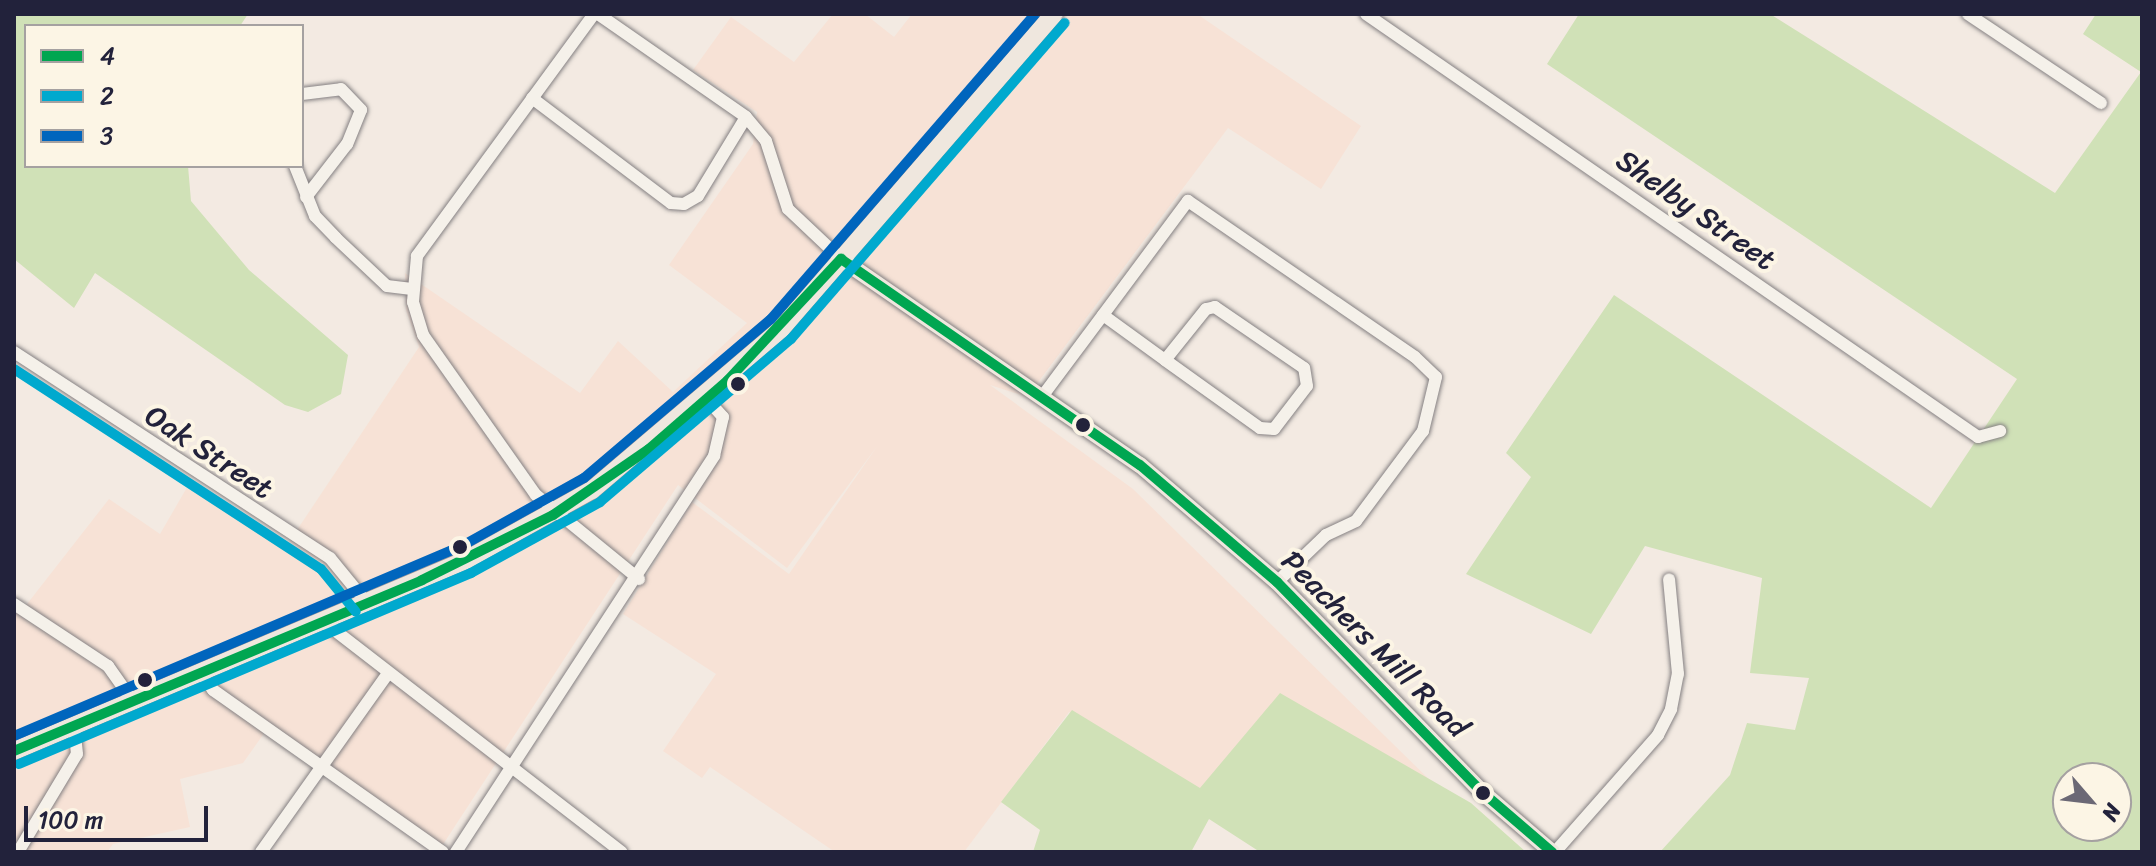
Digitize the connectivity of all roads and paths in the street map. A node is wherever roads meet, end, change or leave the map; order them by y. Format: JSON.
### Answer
{"nodes":[{"id":1,"x":596,"y":14,"type":"edge"},
{"id":2,"x":1054,"y":14,"type":"edge"},
{"id":3,"x":1366,"y":14,"type":"edge"},
{"id":4,"x":1968,"y":14,"type":"edge"},
{"id":5,"x":304,"y":94,"type":"edge"},
{"id":6,"x":532,"y":98,"type":"junction"},
{"id":7,"x":2101,"y":103,"type":"dead end"},
{"id":8,"x":746,"y":117,"type":"junction"},
{"id":9,"x":296,"y":168,"type":"edge"},
{"id":10,"x":306,"y":197,"type":"junction"},
{"id":11,"x":841,"y":259,"type":"junction"},
{"id":12,"x":412,"y":289,"type":"junction"},
{"id":13,"x":1103,"y":315,"type":"junction"},
{"id":14,"x":14,"y":352,"type":"edge"},
{"id":15,"x":1165,"y":360,"type":"junction"},
{"id":16,"x":1044,"y":394,"type":"junction"},
{"id":17,"x":707,"y":399,"type":"junction"},
{"id":18,"x":2000,"y":431,"type":"dead end"},
{"id":19,"x":553,"y":515,"type":"junction"},
{"id":20,"x":639,"y":579,"type":"junction"},
{"id":21,"x":1669,"y":579,"type":"dead end"},
{"id":22,"x":1277,"y":582,"type":"junction"},
{"id":23,"x":367,"y":603,"type":"junction"},
{"id":24,"x":14,"y":604,"type":"edge"},
{"id":25,"x":324,"y":622,"type":"junction"},
{"id":26,"x":201,"y":674,"type":"junction"},
{"id":27,"x":386,"y":676,"type":"junction"},
{"id":28,"x":132,"y":700,"type":"junction"},
{"id":29,"x":74,"y":725,"type":"junction"},
{"id":30,"x":14,"y":751,"type":"edge"},
{"id":31,"x":511,"y":764,"type":"junction"},
{"id":32,"x":320,"y":765,"type":"junction"},
{"id":33,"x":18,"y":852,"type":"edge"},
{"id":34,"x":261,"y":852,"type":"edge"},
{"id":35,"x":443,"y":852,"type":"edge"},
{"id":36,"x":456,"y":852,"type":"edge"},
{"id":37,"x":622,"y":852,"type":"edge"},
{"id":38,"x":1553,"y":852,"type":"edge"}],
"edges":[{"from":1,"to":6,"type":"street"},
{"from":1,"to":8,"type":"street"},
{"from":2,"to":11,"type":"highway"},
{"from":3,"to":18,"type":"street","name":"Shelby Street"},
{"from":4,"to":7,"type":"street"},
{"from":5,"to":10,"type":"street"},
{"from":6,"to":8,"type":"street"},
{"from":6,"to":12,"type":"street"},
{"from":8,"to":11,"type":"street"},
{"from":9,"to":10,"type":"street"},
{"from":10,"to":12,"type":"street"},
{"from":11,"to":16,"type":"main road","name":"Peachers Mill Road"},
{"from":11,"to":17,"type":"highway"},
{"from":12,"to":19,"type":"street"},
{"from":13,"to":15,"type":"street"},
{"from":13,"to":16,"type":"street"},
{"from":13,"to":22,"type":"street"},
{"from":14,"to":23,"type":"street","name":"Oak Street"},
{"from":15,"to":15,"type":"street"},
{"from":16,"to":22,"type":"main road","name":"Peachers Mill Road"},
{"from":17,"to":19,"type":"highway"},
{"from":17,"to":20,"type":"street"},
{"from":19,"to":20,"type":"street"},
{"from":19,"to":23,"type":"highway"},
{"from":20,"to":31,"type":"street"},
{"from":21,"to":38,"type":"street"},
{"from":22,"to":38,"type":"main road","name":"Peachers Mill Road"},
{"from":23,"to":25,"type":"highway"},
{"from":24,"to":28,"type":"street"},
{"from":25,"to":26,"type":"highway"},
{"from":25,"to":27,"type":"street"},
{"from":26,"to":28,"type":"highway"},
{"from":26,"to":32,"type":"street"},
{"from":27,"to":31,"type":"street"},
{"from":27,"to":32,"type":"street"},
{"from":28,"to":29,"type":"highway"},
{"from":29,"to":30,"type":"highway"},
{"from":29,"to":33,"type":"street"},
{"from":31,"to":36,"type":"street"},
{"from":31,"to":37,"type":"street"},
{"from":32,"to":34,"type":"street"},
{"from":32,"to":35,"type":"street"}]}
